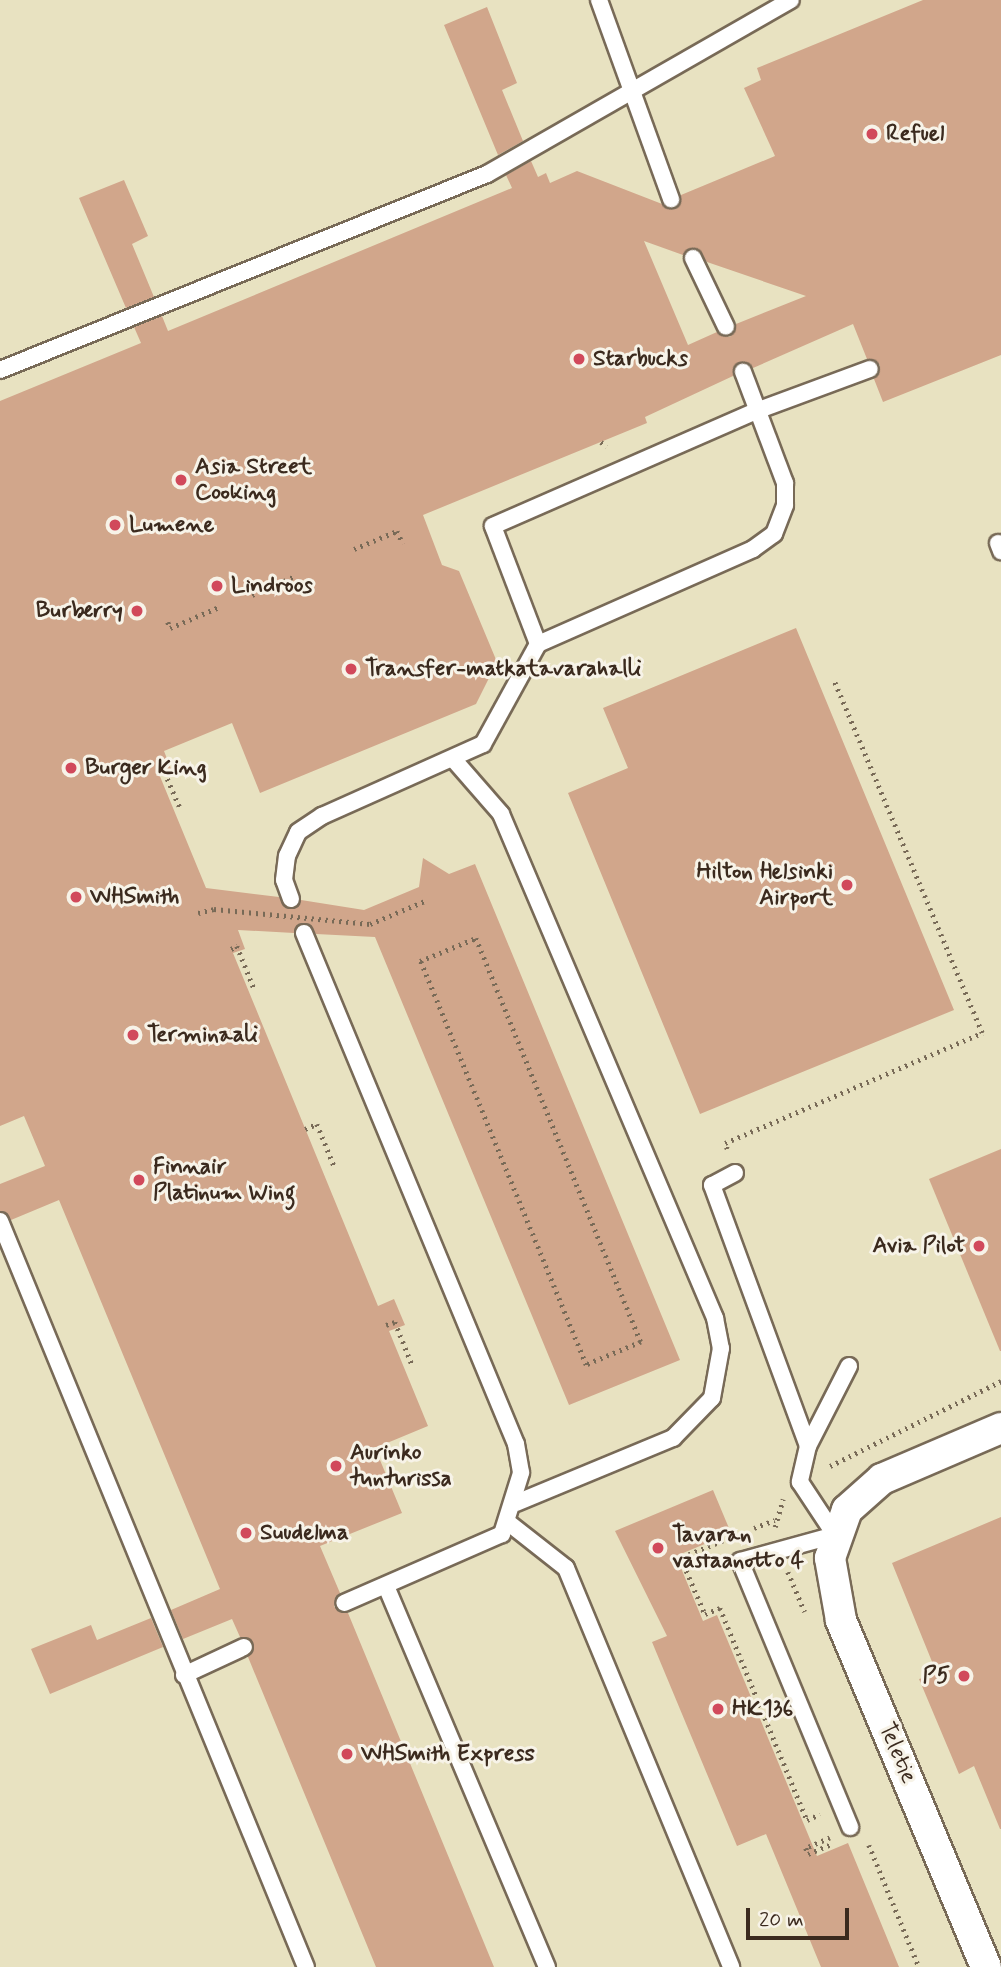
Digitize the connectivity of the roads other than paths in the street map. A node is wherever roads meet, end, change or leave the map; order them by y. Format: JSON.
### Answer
{"nodes":[{"id":1,"x":599,"y":0,"type":"edge"},
{"id":2,"x":792,"y":0,"type":"edge"},
{"id":3,"x":634,"y":86,"type":"junction"},
{"id":4,"x":671,"y":199,"type":"dead end"},
{"id":5,"x":693,"y":258,"type":"dead end"},
{"id":6,"x":726,"y":327,"type":"dead end"},
{"id":7,"x":870,"y":369,"type":"dead end"},
{"id":8,"x":0,"y":370,"type":"edge"},
{"id":9,"x":743,"y":372,"type":"dead end"},
{"id":10,"x":759,"y":410,"type":"junction"},
{"id":11,"x":538,"y":644,"type":"junction"},
{"id":12,"x":455,"y":761,"type":"junction"},
{"id":13,"x":291,"y":899,"type":"dead end"},
{"id":14,"x":303,"y":933,"type":"dead end"},
{"id":15,"x":735,"y":1173,"type":"dead end"},
{"id":16,"x":0,"y":1221,"type":"edge"},
{"id":17,"x":849,"y":1366,"type":"dead end"},
{"id":18,"x":1001,"y":1428,"type":"edge"},
{"id":19,"x":807,"y":1446,"type":"junction"},
{"id":20,"x":516,"y":1503,"type":"junction"},
{"id":21,"x":510,"y":1524,"type":"junction"},
{"id":22,"x":835,"y":1535,"type":"junction"},
{"id":23,"x":386,"y":1586,"type":"junction"},
{"id":24,"x":344,"y":1604,"type":"dead end"},
{"id":25,"x":244,"y":1647,"type":"dead end"},
{"id":26,"x":184,"y":1675,"type":"junction"},
{"id":27,"x":849,"y":1834,"type":"road end"},
{"id":28,"x":306,"y":1967,"type":"edge"},
{"id":29,"x":547,"y":1967,"type":"edge"},
{"id":30,"x":731,"y":1967,"type":"edge"},
{"id":31,"x":986,"y":1967,"type":"edge"}],
"edges":[{"from":1,"to":3,"type":"lane"},
{"from":2,"to":3,"type":"lane"},
{"from":3,"to":4,"type":"lane"},
{"from":3,"to":8,"type":"lane"},
{"from":5,"to":6,"type":"lane"},
{"from":7,"to":10,"type":"lane"},
{"from":9,"to":10,"type":"lane"},
{"from":10,"to":11,"type":"lane"},
{"from":10,"to":11,"type":"lane"},
{"from":11,"to":12,"type":"lane"},
{"from":12,"to":13,"type":"lane"},
{"from":12,"to":20,"type":"lane"},
{"from":14,"to":20,"type":"lane"},
{"from":15,"to":19,"type":"lane"},
{"from":16,"to":26,"type":"lane"},
{"from":17,"to":19,"type":"lane"},
{"from":18,"to":22,"type":"street"},
{"from":19,"to":22,"type":"lane"},
{"from":20,"to":21,"type":"lane"},
{"from":21,"to":23,"type":"lane"},
{"from":21,"to":30,"type":"lane"},
{"from":22,"to":27,"type":"lane"},
{"from":22,"to":31,"type":"street","name":"Teletie"},
{"from":23,"to":24,"type":"lane"},
{"from":23,"to":29,"type":"lane"},
{"from":25,"to":26,"type":"lane"},
{"from":26,"to":28,"type":"lane"}]}
